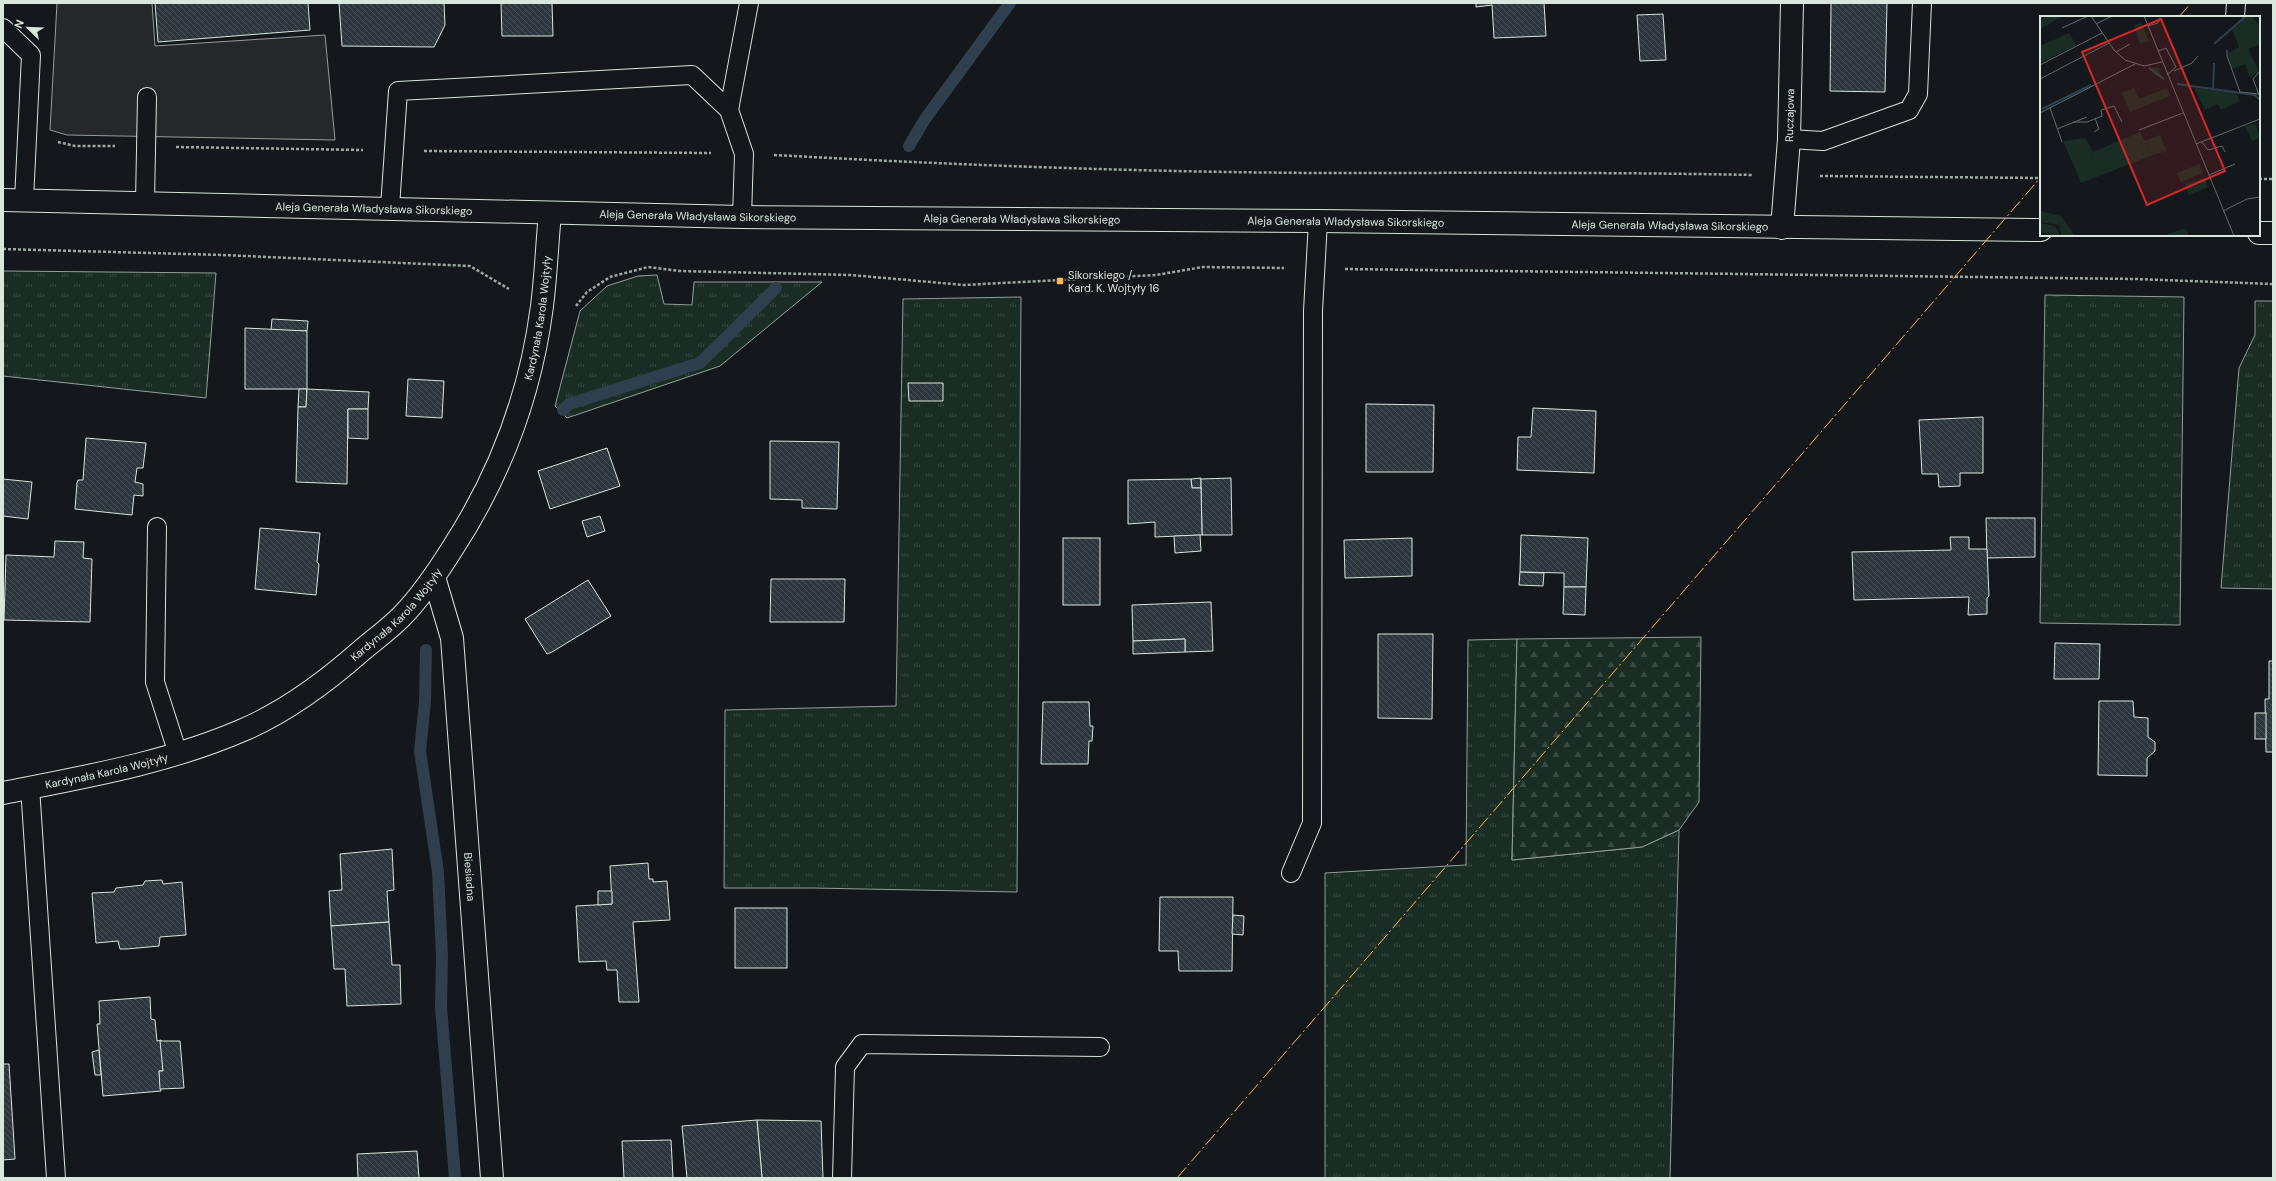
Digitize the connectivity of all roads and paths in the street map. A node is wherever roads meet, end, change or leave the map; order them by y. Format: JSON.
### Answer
{"nodes":[{"id":1,"x":749,"y":3,"type":"edge"},
{"id":2,"x":1792,"y":3,"type":"edge"},
{"id":3,"x":1922,"y":3,"type":"edge"},
{"id":4,"x":2236,"y":3,"type":"edge"},
{"id":5,"x":2236,"y":16,"type":"edge"},
{"id":6,"x":3,"y":28,"type":"edge"},
{"id":7,"x":147,"y":97,"type":"dead end"},
{"id":8,"x":729,"y":110,"type":"junction"},
{"id":9,"x":27,"y":136,"type":"junction"},
{"id":10,"x":1789,"y":139,"type":"junction"},
{"id":11,"x":146,"y":147,"type":"junction"},
{"id":12,"x":394,"y":151,"type":"junction"},
{"id":13,"x":744,"y":154,"type":"junction"},
{"id":14,"x":1786,"y":176,"type":"junction"},
{"id":15,"x":2040,"y":178,"type":"edge"},
{"id":16,"x":2260,"y":179,"type":"edge"},
{"id":17,"x":2273,"y":179,"type":"edge"},
{"id":18,"x":3,"y":200,"type":"edge"},
{"id":19,"x":24,"y":200,"type":"junction"},
{"id":20,"x":145,"y":202,"type":"junction"},
{"id":21,"x":390,"y":208,"type":"junction"},
{"id":22,"x":550,"y":213,"type":"junction"},
{"id":23,"x":742,"y":217,"type":"junction"},
{"id":24,"x":1318,"y":221,"type":"junction"},
{"id":25,"x":1782,"y":228,"type":"junction"},
{"id":26,"x":2040,"y":230,"type":"edge"},
{"id":27,"x":2260,"y":233,"type":"edge"},
{"id":28,"x":2273,"y":233,"type":"edge"},
{"id":29,"x":3,"y":249,"type":"edge"},
{"id":30,"x":1315,"y":269,"type":"junction"},
{"id":31,"x":2273,"y":284,"type":"edge"},
{"id":32,"x":511,"y":293,"type":"dead end"},
{"id":33,"x":572,"y":311,"type":"dead end"},
{"id":34,"x":157,"y":527,"type":"dead end"},
{"id":35,"x":434,"y":577,"type":"junction"},
{"id":36,"x":178,"y":754,"type":"junction"},
{"id":37,"x":30,"y":788,"type":"junction"},
{"id":38,"x":3,"y":793,"type":"edge"},
{"id":39,"x":1291,"y":873,"type":"dead end"},
{"id":40,"x":1100,"y":1047,"type":"dead end"},
{"id":41,"x":56,"y":1178,"type":"edge"},
{"id":42,"x":492,"y":1178,"type":"edge"},
{"id":43,"x":842,"y":1178,"type":"edge"}],
"edges":[{"from":1,"to":8,"type":"lane"},
{"from":2,"to":10,"type":"main road","name":"Ruczajowa"},
{"from":3,"to":10,"type":"lane"},
{"from":4,"to":5,"type":"lane"},
{"from":6,"to":9,"type":"lane"},
{"from":7,"to":11,"type":"lane"},
{"from":8,"to":12,"type":"lane"},
{"from":8,"to":13,"type":"lane"},
{"from":9,"to":11,"type":"path"},
{"from":9,"to":19,"type":"lane"},
{"from":10,"to":14,"type":"main road","name":"Ruczajowa"},
{"from":11,"to":12,"type":"path"},
{"from":11,"to":20,"type":"lane"},
{"from":12,"to":13,"type":"path"},
{"from":12,"to":21,"type":"lane"},
{"from":13,"to":14,"type":"path"},
{"from":13,"to":23,"type":"lane"},
{"from":14,"to":15,"type":"path"},
{"from":14,"to":25,"type":"main road","name":"Ruczajowa"},
{"from":16,"to":17,"type":"path"},
{"from":18,"to":19,"type":"main road","name":"Aleja Generała Władysława Sikorskiego"},
{"from":19,"to":20,"type":"main road","name":"Aleja Generała Władysława Sikorskiego"},
{"from":20,"to":21,"type":"main road","name":"Aleja Generała Władysława Sikorskiego"},
{"from":21,"to":22,"type":"main road","name":"Aleja Generała Władysława Sikorskiego"},
{"from":22,"to":23,"type":"main road","name":"Aleja Generała Władysława Sikorskiego"},
{"from":22,"to":35,"type":"main road","name":"Kardynała Karola Wojtyły"},
{"from":23,"to":24,"type":"main road","name":"Aleja Generała Władysława Sikorskiego"},
{"from":24,"to":25,"type":"main road","name":"Aleja Generała Władysława Sikorskiego"},
{"from":24,"to":30,"type":"lane"},
{"from":25,"to":26,"type":"main road","name":"Aleja Generała Władysława Sikorskiego"},
{"from":27,"to":28,"type":"main road"},
{"from":29,"to":32,"type":"path"},
{"from":30,"to":31,"type":"path"},
{"from":30,"to":33,"type":"path"},
{"from":30,"to":39,"type":"lane"},
{"from":34,"to":36,"type":"lane"},
{"from":35,"to":36,"type":"main road","name":"Kardynała Karola Wojtyły"},
{"from":35,"to":42,"type":"main road","name":"Biesiadna"},
{"from":36,"to":37,"type":"main road","name":"Kardynała Karola Wojtyły"},
{"from":37,"to":38,"type":"main road","name":"Kardynała Karola Wojtyły"},
{"from":37,"to":41,"type":"lane"},
{"from":40,"to":43,"type":"lane"}]}
